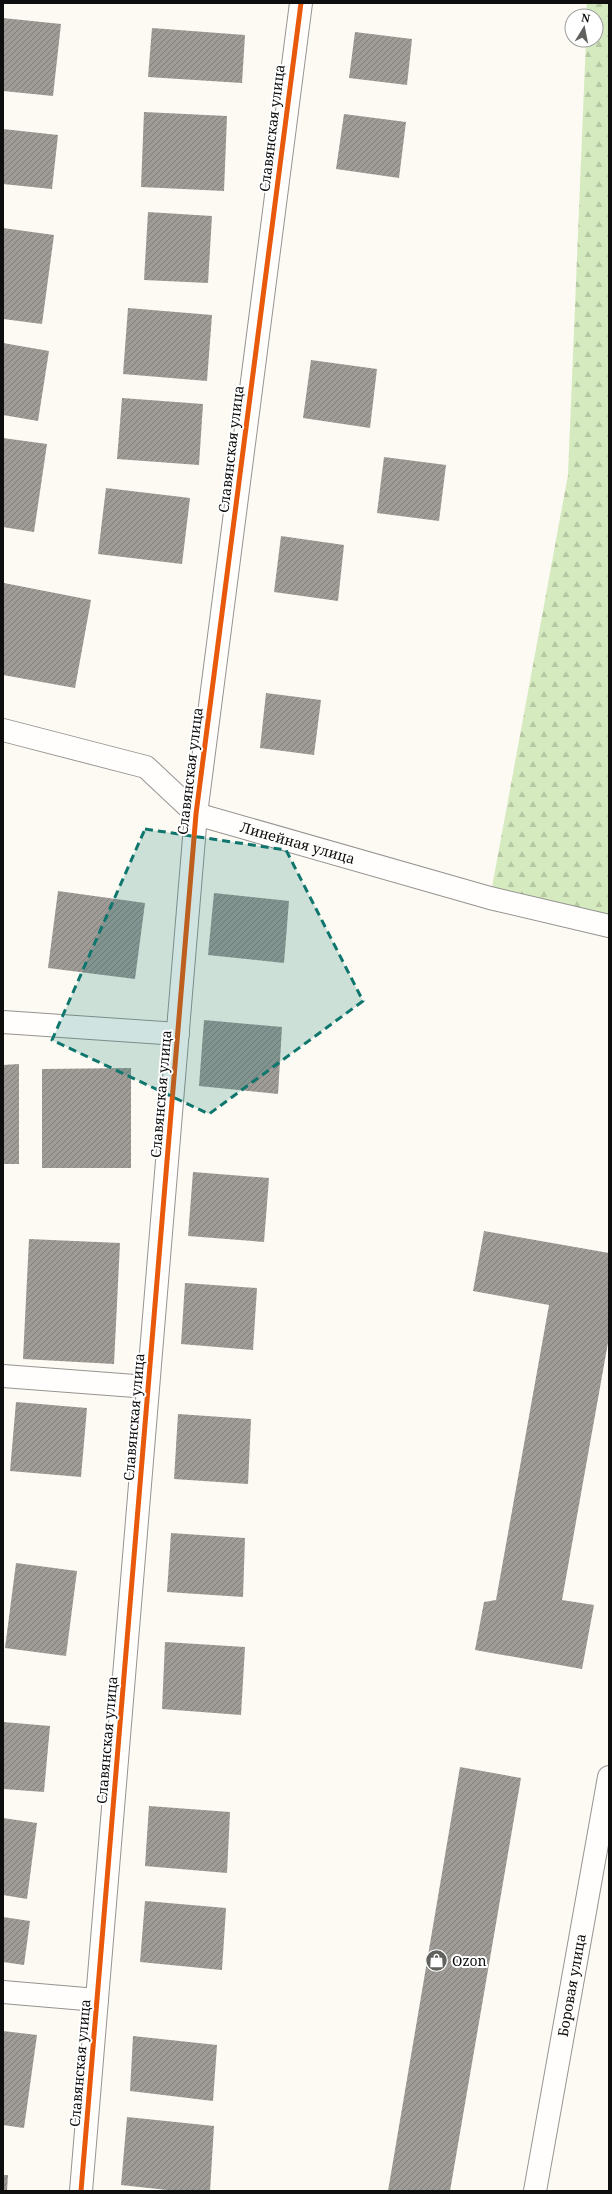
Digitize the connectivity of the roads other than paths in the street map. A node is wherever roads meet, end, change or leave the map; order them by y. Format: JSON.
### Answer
{"nodes":[{"id":1,"x":301,"y":3,"type":"edge"},
{"id":2,"x":3,"y":730,"type":"edge"},
{"id":3,"x":196,"y":814,"type":"junction"},
{"id":4,"x":609,"y":926,"type":"edge"},
{"id":5,"x":3,"y":1022,"type":"edge"},
{"id":6,"x":178,"y":1034,"type":"junction"},
{"id":7,"x":3,"y":1376,"type":"edge"},
{"id":8,"x":148,"y":1387,"type":"junction"},
{"id":9,"x":609,"y":1778,"type":"edge"},
{"id":10,"x":3,"y":1992,"type":"edge"},
{"id":11,"x":97,"y":2000,"type":"junction"},
{"id":12,"x":81,"y":2191,"type":"edge"},
{"id":13,"x":535,"y":2191,"type":"edge"}],
"edges":[{"from":1,"to":3,"type":"street","name":"Славянская улица"},
{"from":2,"to":3,"type":"street","name":"Линейная улица"},
{"from":3,"to":4,"type":"street","name":"Линейная улица"},
{"from":3,"to":6,"type":"street","name":"Славянская улица"},
{"from":5,"to":6,"type":"street"},
{"from":6,"to":8,"type":"street","name":"Славянская улица"},
{"from":7,"to":8,"type":"street"},
{"from":8,"to":11,"type":"street","name":"Славянская улица"},
{"from":9,"to":13,"type":"street","name":"Боровая улица"},
{"from":10,"to":11,"type":"street"},
{"from":11,"to":12,"type":"street","name":"Славянская улица"}]}
